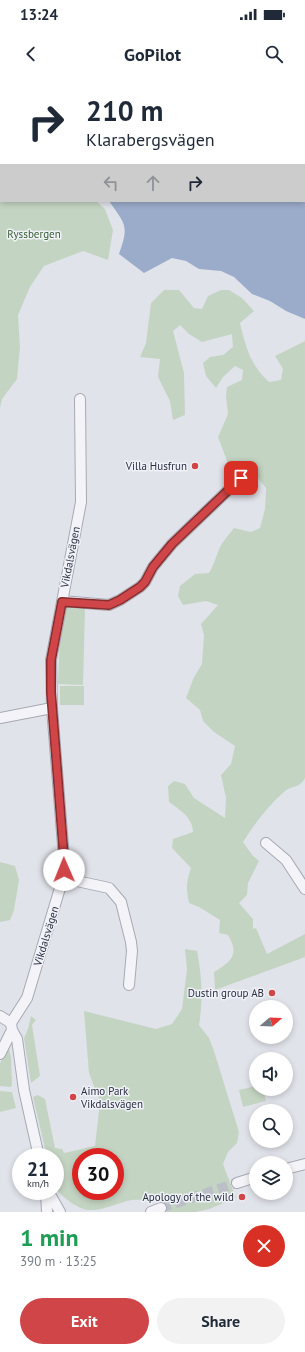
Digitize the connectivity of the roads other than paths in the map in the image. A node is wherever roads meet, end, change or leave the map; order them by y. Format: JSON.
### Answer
{"nodes":[{"id":1,"x":80,"y":399,"type":"dead end"},
{"id":2,"x":241,"y":478,"type":"dead end"},
{"id":3,"x":62,"y":602,"type":"junction"},
{"id":4,"x":52,"y":708,"type":"junction"},
{"id":5,"x":0,"y":718,"type":"edge"},
{"id":6,"x":266,"y":843,"type":"dead end"},
{"id":7,"x":63,"y":878,"type":"junction"},
{"id":8,"x":305,"y":889,"type":"edge"},
{"id":9,"x":129,"y":985,"type":"dead end"},
{"id":10,"x":0,"y":1016,"type":"edge"},
{"id":11,"x":11,"y":1027,"type":"junction"},
{"id":12,"x":0,"y":1054,"type":"edge"},
{"id":13,"x":36,"y":1148,"type":"edge"},
{"id":14,"x":305,"y":1164,"type":"edge"},
{"id":15,"x":293,"y":1167,"type":"edge"},
{"id":16,"x":249,"y":1179,"type":"edge"},
{"id":17,"x":236,"y":1183,"type":"tunnel mouth"},
{"id":18,"x":47,"y":1200,"type":"edge"},
{"id":19,"x":53,"y":1200,"type":"edge"},
{"id":20,"x":48,"y":1212,"type":"edge"},
{"id":21,"x":60,"y":1212,"type":"edge"}],
"edges":[{"from":1,"to":3,"type":"street","name":"Vikdalsvägen"},
{"from":2,"to":3,"type":"street"},
{"from":3,"to":4,"type":"street","name":"Vikdalsvägen"},
{"from":4,"to":5,"type":"street"},
{"from":4,"to":7,"type":"street","name":"Vikdalsvägen"},
{"from":6,"to":8,"type":"street"},
{"from":7,"to":9,"type":"street"},
{"from":7,"to":11,"type":"street","name":"Vikdalsvägen"},
{"from":10,"to":11,"type":"street"},
{"from":11,"to":12,"type":"street","name":"Vikdalsvägen"},
{"from":11,"to":13,"type":"street"},
{"from":14,"to":15,"type":"street"},
{"from":16,"to":17,"type":"street"},
{"from":18,"to":20,"type":"street"},
{"from":19,"to":21,"type":"street"}]}
